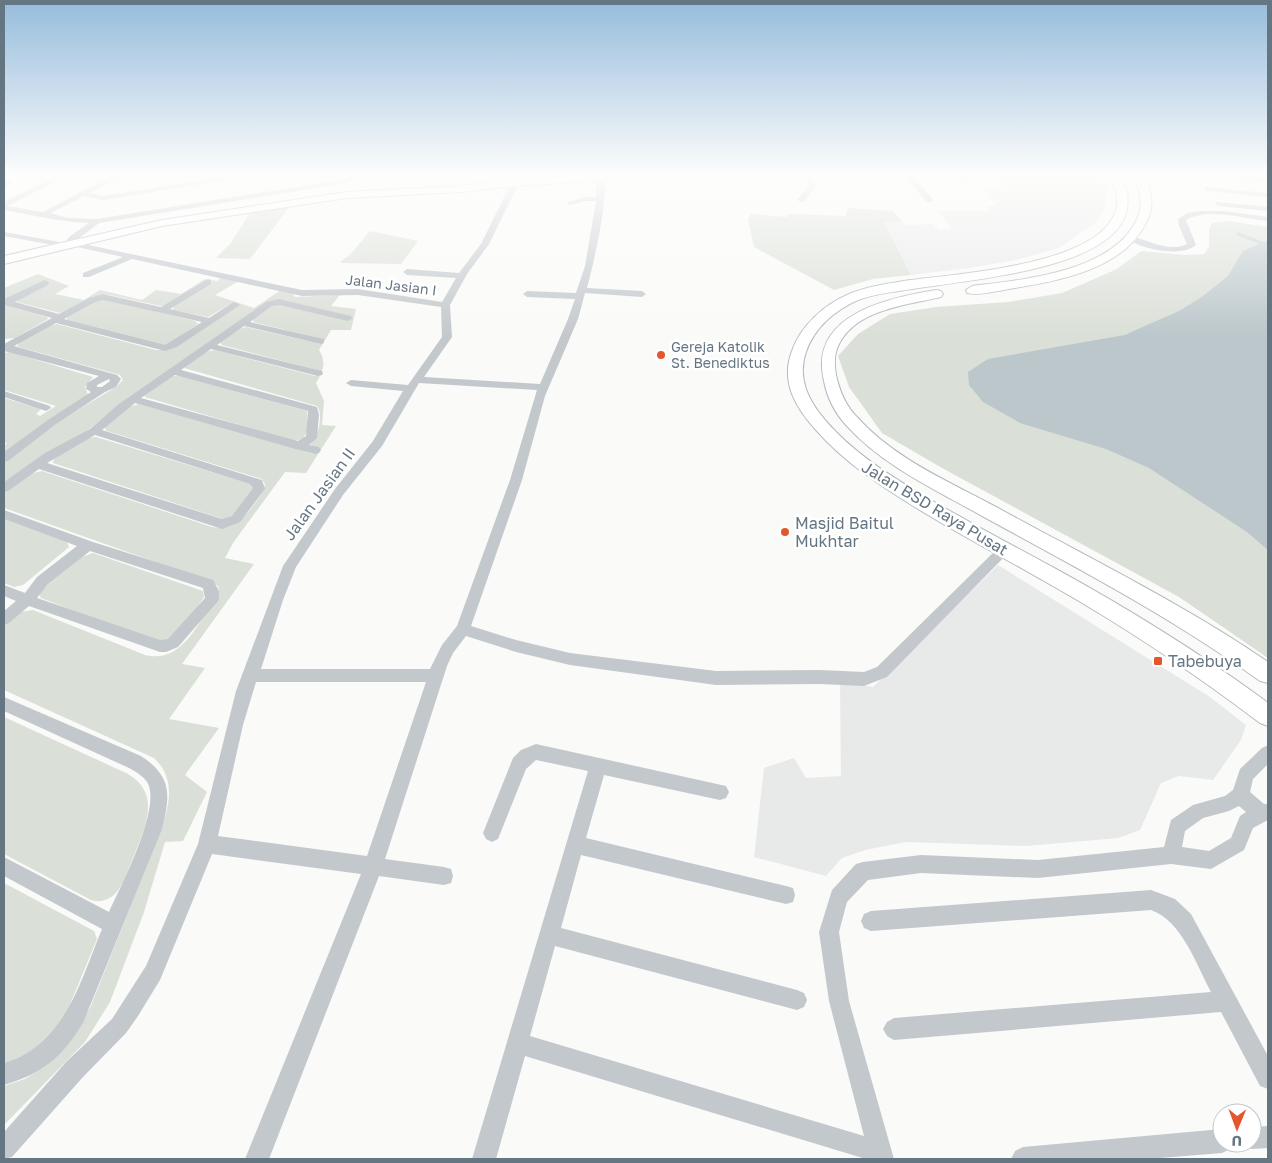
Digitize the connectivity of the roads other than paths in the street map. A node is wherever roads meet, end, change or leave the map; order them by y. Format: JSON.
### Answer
{"nodes":[{"id":1,"x":86,"y":228,"type":"edge"},
{"id":2,"x":138,"y":228,"type":"edge"},
{"id":3,"x":493,"y":228,"type":"edge"},
{"id":4,"x":595,"y":228,"type":"edge"},
{"id":5,"x":1111,"y":228,"type":"edge"},
{"id":6,"x":1138,"y":228,"type":"edge"},
{"id":7,"x":1184,"y":228,"type":"edge"},
{"id":8,"x":4,"y":234,"type":"edge"},
{"id":9,"x":1130,"y":238,"type":"junction"},
{"id":10,"x":66,"y":244,"type":"junction"},
{"id":11,"x":130,"y":257,"type":"junction"},
{"id":12,"x":4,"y":260,"type":"edge"},
{"id":13,"x":407,"y":272,"type":"dead end"},
{"id":14,"x":86,"y":275,"type":"dead end"},
{"id":15,"x":462,"y":276,"type":"junction"},
{"id":16,"x":208,"y":282,"type":"dead end"},
{"id":17,"x":45,"y":283,"type":"dead end"},
{"id":18,"x":581,"y":293,"type":"junction"},
{"id":19,"x":526,"y":294,"type":"dead end"},
{"id":20,"x":642,"y":294,"type":"dead end"},
{"id":21,"x":5,"y":303,"type":"edge"},
{"id":22,"x":235,"y":305,"type":"dead end"},
{"id":23,"x":444,"y":305,"type":"junction"},
{"id":24,"x":164,"y":310,"type":"junction"},
{"id":25,"x":828,"y":313,"type":"junction"},
{"id":26,"x":57,"y":318,"type":"junction"},
{"id":27,"x":348,"y":318,"type":"dead end"},
{"id":28,"x":209,"y":321,"type":"junction"},
{"id":29,"x":851,"y":322,"type":"junction"},
{"id":30,"x":244,"y":323,"type":"junction"},
{"id":31,"x":321,"y":341,"type":"dead end"},
{"id":32,"x":6,"y":346,"type":"edge"},
{"id":33,"x":210,"y":346,"type":"junction"},
{"id":34,"x":173,"y":371,"type":"junction"},
{"id":35,"x":318,"y":373,"type":"dead end"},
{"id":36,"x":351,"y":383,"type":"dead end"},
{"id":37,"x":413,"y":384,"type":"junction"},
{"id":38,"x":544,"y":388,"type":"junction"},
{"id":39,"x":4,"y":394,"type":"edge"},
{"id":40,"x":133,"y":399,"type":"junction"},
{"id":41,"x":46,"y":408,"type":"dead end"},
{"id":42,"x":94,"y":431,"type":"junction"},
{"id":43,"x":299,"y":446,"type":"junction"},
{"id":44,"x":315,"y":450,"type":"dead end"},
{"id":45,"x":4,"y":458,"type":"edge"},
{"id":46,"x":38,"y":464,"type":"junction"},
{"id":47,"x":4,"y":488,"type":"edge"},
{"id":48,"x":4,"y":514,"type":"edge"},
{"id":49,"x":88,"y":545,"type":"junction"},
{"id":50,"x":1004,"y":550,"type":"junction"},
{"id":51,"x":12,"y":597,"type":"edge"},
{"id":52,"x":4,"y":619,"type":"edge"},
{"id":53,"x":463,"y":629,"type":"junction"},
{"id":54,"x":1268,"y":674,"type":"edge"},
{"id":55,"x":252,"y":675,"type":"junction"},
{"id":56,"x":436,"y":676,"type":"junction"},
{"id":57,"x":4,"y":704,"type":"edge"},
{"id":58,"x":1268,"y":716,"type":"edge"},
{"id":59,"x":1268,"y":753,"type":"edge"},
{"id":60,"x":598,"y":765,"type":"junction"},
{"id":61,"x":720,"y":792,"type":"dead end"},
{"id":62,"x":1240,"y":795,"type":"junction"},
{"id":63,"x":1265,"y":812,"type":"edge"},
{"id":64,"x":492,"y":833,"type":"dead end"},
{"id":65,"x":208,"y":844,"type":"junction"},
{"id":66,"x":575,"y":844,"type":"junction"},
{"id":67,"x":1171,"y":855,"type":"junction"},
{"id":68,"x":4,"y":866,"type":"edge"},
{"id":69,"x":373,"y":867,"type":"junction"},
{"id":70,"x":444,"y":876,"type":"dead end"},
{"id":71,"x":786,"y":895,"type":"dead end"},
{"id":72,"x":871,"y":921,"type":"dead end"},
{"id":73,"x":114,"y":924,"type":"junction"},
{"id":74,"x":549,"y":936,"type":"junction"},
{"id":75,"x":797,"y":1000,"type":"dead end"},
{"id":76,"x":1227,"y":1001,"type":"junction"},
{"id":77,"x":894,"y":1029,"type":"dead end"},
{"id":78,"x":518,"y":1043,"type":"junction"},
{"id":79,"x":4,"y":1074,"type":"edge"},
{"id":80,"x":1268,"y":1078,"type":"edge"},
{"id":81,"x":1212,"y":1142,"type":"edge"},
{"id":82,"x":4,"y":1149,"type":"edge"},
{"id":83,"x":881,"y":1156,"type":"edge"},
{"id":84,"x":258,"y":1159,"type":"edge"},
{"id":85,"x":484,"y":1159,"type":"edge"},
{"id":86,"x":1023,"y":1159,"type":"edge"}],
"edges":[{"from":1,"to":10,"type":"street"},
{"from":2,"to":10,"type":"main road"},
{"from":3,"to":15,"type":"street"},
{"from":4,"to":18,"type":"street"},
{"from":5,"to":25,"type":"main road","name":"Jalan BSD Raya Pusat"},
{"from":6,"to":9,"type":"main road","name":"Jalan BSD Raya Pusat"},
{"from":7,"to":9,"type":"street"},
{"from":8,"to":10,"type":"street","name":"Jalan Jasian I"},
{"from":9,"to":29,"type":"main road","name":"Jalan BSD Raya Pusat"},
{"from":10,"to":11,"type":"street","name":"Jalan Jasian I"},
{"from":10,"to":12,"type":"main road"},
{"from":11,"to":14,"type":"street"},
{"from":11,"to":23,"type":"street","name":"Jalan Jasian I"},
{"from":13,"to":15,"type":"street"},
{"from":15,"to":23,"type":"street"},
{"from":16,"to":24,"type":"street"},
{"from":17,"to":21,"type":"street"},
{"from":18,"to":19,"type":"street"},
{"from":18,"to":20,"type":"street"},
{"from":18,"to":38,"type":"street"},
{"from":21,"to":26,"type":"street"},
{"from":22,"to":28,"type":"street"},
{"from":23,"to":37,"type":"street","name":"Jalan Jasian II"},
{"from":24,"to":26,"type":"street"},
{"from":24,"to":28,"type":"street"},
{"from":25,"to":29,"type":"main road"},
{"from":25,"to":50,"type":"main road","name":"Jalan BSD Raya Pusat"},
{"from":26,"to":28,"type":"street"},
{"from":26,"to":32,"type":"street"},
{"from":27,"to":30,"type":"street"},
{"from":29,"to":54,"type":"main road","name":"Jalan BSD Raya Pusat"},
{"from":30,"to":31,"type":"street"},
{"from":30,"to":33,"type":"street"},
{"from":32,"to":45,"type":"street"},
{"from":33,"to":34,"type":"street"},
{"from":33,"to":35,"type":"street"},
{"from":34,"to":40,"type":"street"},
{"from":34,"to":43,"type":"street"},
{"from":36,"to":37,"type":"street"},
{"from":37,"to":38,"type":"street"},
{"from":37,"to":55,"type":"street","name":"Jalan Jasian II"},
{"from":38,"to":53,"type":"street"},
{"from":39,"to":41,"type":"street"},
{"from":40,"to":42,"type":"street"},
{"from":40,"to":43,"type":"street"},
{"from":42,"to":46,"type":"street"},
{"from":42,"to":46,"type":"street"},
{"from":43,"to":44,"type":"street"},
{"from":46,"to":47,"type":"street"},
{"from":48,"to":49,"type":"street"},
{"from":49,"to":51,"type":"street"},
{"from":49,"to":51,"type":"street"},
{"from":50,"to":53,"type":"street"},
{"from":50,"to":58,"type":"main road","name":"Jalan BSD Raya Pusat"},
{"from":51,"to":52,"type":"street"},
{"from":53,"to":56,"type":"street"},
{"from":55,"to":56,"type":"street"},
{"from":55,"to":65,"type":"street","name":"Jalan Jasian II"},
{"from":56,"to":69,"type":"street"},
{"from":57,"to":73,"type":"street"},
{"from":59,"to":62,"type":"street"},
{"from":60,"to":61,"type":"street"},
{"from":60,"to":64,"type":"street"},
{"from":60,"to":66,"type":"street"},
{"from":62,"to":63,"type":"street"},
{"from":62,"to":67,"type":"street"},
{"from":63,"to":67,"type":"street"},
{"from":65,"to":69,"type":"street"},
{"from":65,"to":82,"type":"street","name":"Jalan Jasian II"},
{"from":66,"to":71,"type":"street"},
{"from":66,"to":74,"type":"street"},
{"from":67,"to":83,"type":"street"},
{"from":68,"to":73,"type":"street"},
{"from":69,"to":70,"type":"street"},
{"from":69,"to":84,"type":"street"},
{"from":72,"to":76,"type":"street"},
{"from":73,"to":79,"type":"street"},
{"from":74,"to":75,"type":"street"},
{"from":74,"to":78,"type":"street"},
{"from":76,"to":77,"type":"street"},
{"from":76,"to":80,"type":"street"},
{"from":78,"to":83,"type":"street"},
{"from":78,"to":85,"type":"street"},
{"from":81,"to":86,"type":"street"}]}
